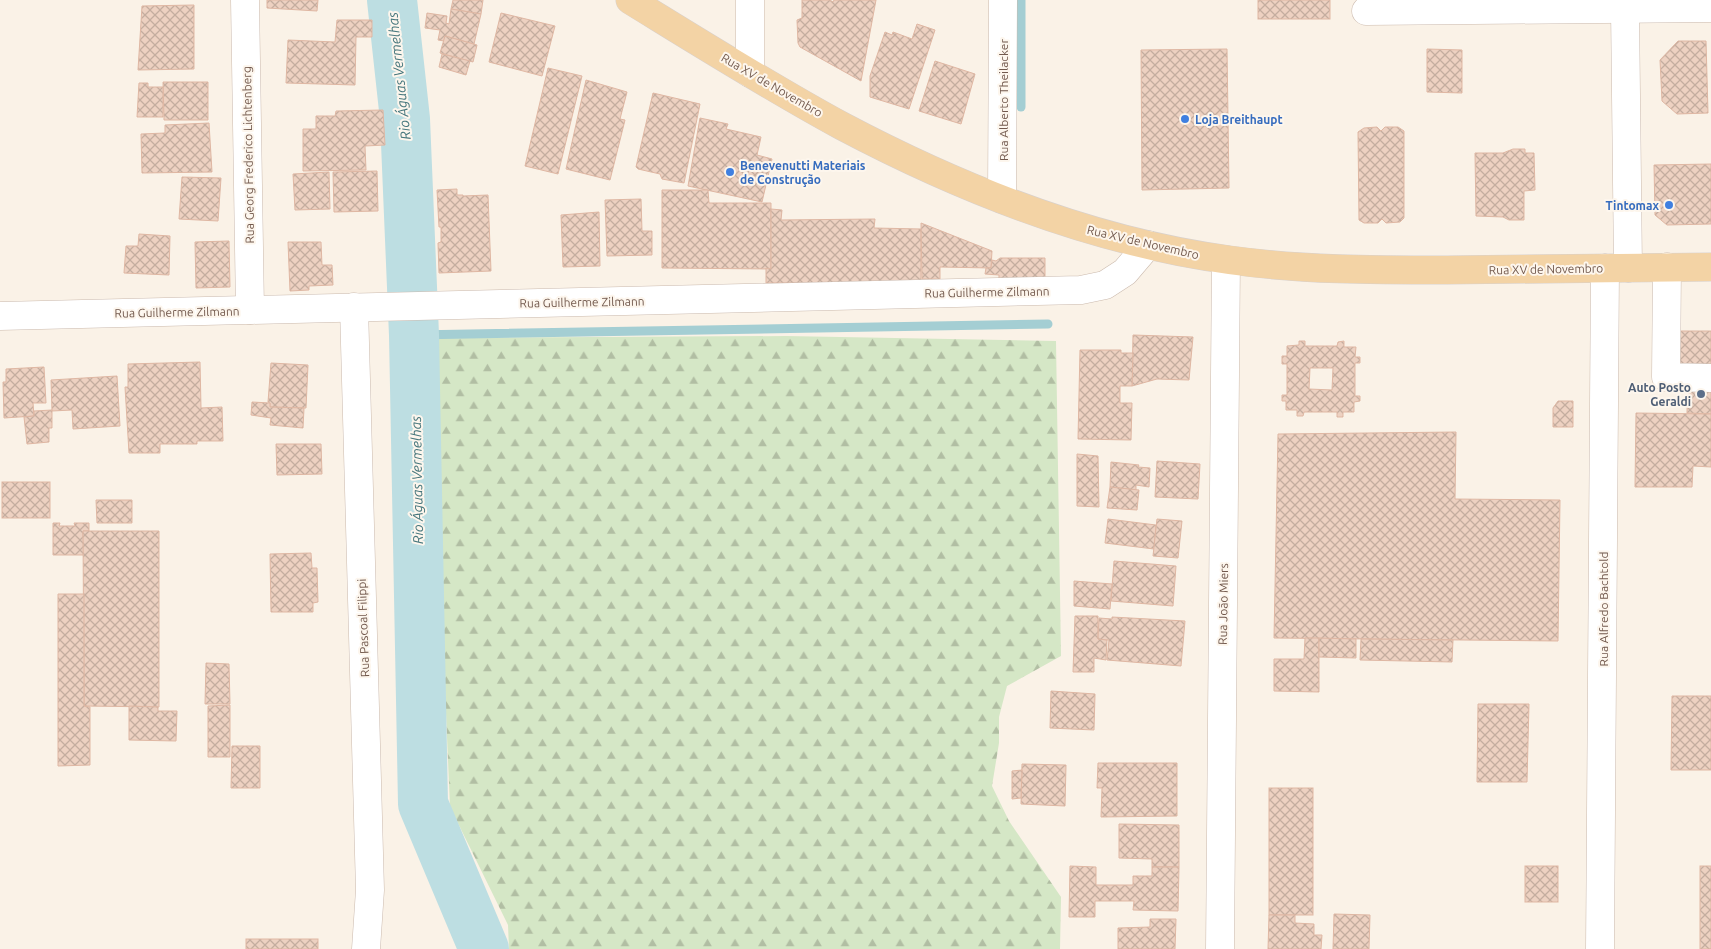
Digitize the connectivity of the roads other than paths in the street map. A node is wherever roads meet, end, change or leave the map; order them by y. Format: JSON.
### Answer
{"nodes":[{"id":1,"x":245,"y":0,"type":"edge"},
{"id":2,"x":630,"y":0,"type":"edge"},
{"id":3,"x":750,"y":0,"type":"edge"},
{"id":4,"x":1003,"y":0,"type":"edge"},
{"id":5,"x":1672,"y":4,"type":"edge"},
{"id":6,"x":1458,"y":5,"type":"edge"},
{"id":7,"x":1711,"y":8,"type":"edge"},
{"id":8,"x":1625,"y":9,"type":"junction"},
{"id":9,"x":1366,"y":11,"type":"dead end"},
{"id":10,"x":750,"y":73,"type":"junction"},
{"id":11,"x":1002,"y":199,"type":"junction"},
{"id":12,"x":1148,"y":245,"type":"junction"},
{"id":13,"x":1226,"y":260,"type":"junction"},
{"id":14,"x":1667,"y":267,"type":"junction"},
{"id":15,"x":1711,"y":267,"type":"edge"},
{"id":16,"x":1616,"y":268,"type":"junction"},
{"id":17,"x":354,"y":307,"type":"junction"},
{"id":18,"x":250,"y":310,"type":"junction"},
{"id":19,"x":0,"y":316,"type":"edge"},
{"id":20,"x":1711,"y":378,"type":"edge"},
{"id":21,"x":366,"y":949,"type":"edge"},
{"id":22,"x":1220,"y":949,"type":"edge"},
{"id":23,"x":1600,"y":949,"type":"edge"}],
"edges":[{"from":1,"to":18,"type":"street","name":"Rua Georg Frederico Lichtenberg"},
{"from":2,"to":10,"type":"main road","name":"Rua XV de Novembro"},
{"from":3,"to":10,"type":"street"},
{"from":4,"to":11,"type":"street","name":"Rua Alberto Theilacker"},
{"from":5,"to":7,"type":"street"},
{"from":5,"to":8,"type":"street"},
{"from":6,"to":8,"type":"street"},
{"from":6,"to":9,"type":"street"},
{"from":8,"to":16,"type":"street","name":"Rua Alfredo Bachtold"},
{"from":10,"to":11,"type":"main road","name":"Rua XV de Novembro"},
{"from":11,"to":12,"type":"main road","name":"Rua XV de Novembro"},
{"from":12,"to":13,"type":"main road","name":"Rua XV de Novembro"},
{"from":12,"to":17,"type":"street","name":"Rua Guilherme Zilmann"},
{"from":13,"to":16,"type":"main road","name":"Rua XV de Novembro"},
{"from":13,"to":22,"type":"street","name":"Rua João Miers"},
{"from":14,"to":15,"type":"main road","name":"Rua XV de Novembro"},
{"from":14,"to":16,"type":"main road","name":"Rua XV de Novembro"},
{"from":14,"to":20,"type":"street"},
{"from":16,"to":23,"type":"street","name":"Rua Alfredo Bachtold"},
{"from":17,"to":18,"type":"street","name":"Rua Guilherme Zilmann"},
{"from":17,"to":21,"type":"street","name":"Rua Pascoal Filippi"},
{"from":18,"to":19,"type":"street","name":"Rua Guilherme Zilmann"}]}
